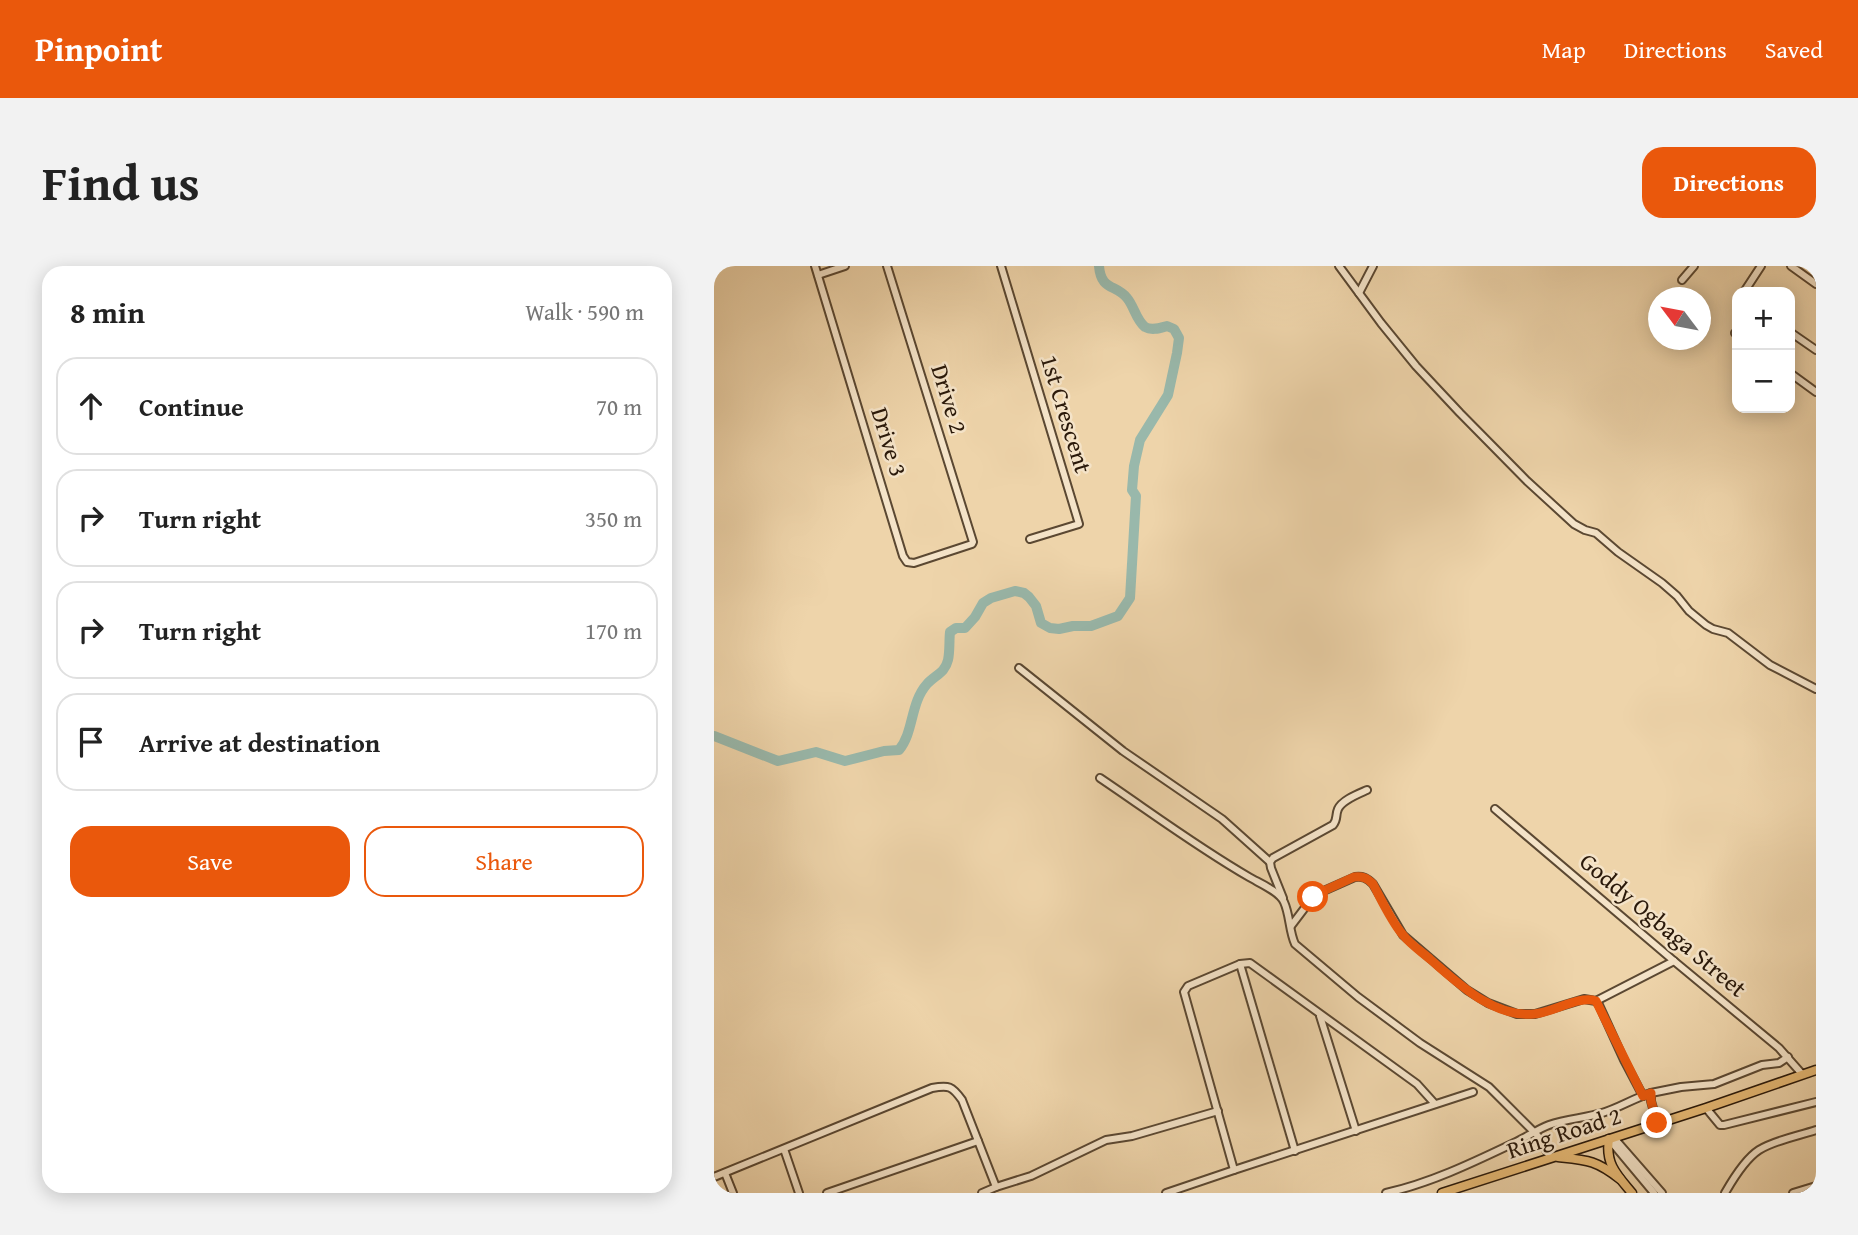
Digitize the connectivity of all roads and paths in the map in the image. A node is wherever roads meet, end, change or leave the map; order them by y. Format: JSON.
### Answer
{"nodes":[{"id":1,"x":815,"y":266,"type":"edge"},
{"id":2,"x":845,"y":266,"type":"edge"},
{"id":3,"x":887,"y":266,"type":"edge"},
{"id":4,"x":1001,"y":266,"type":"edge"},
{"id":5,"x":1339,"y":266,"type":"edge"},
{"id":6,"x":1373,"y":266,"type":"edge"},
{"id":7,"x":1693,"y":266,"type":"edge"},
{"id":8,"x":1761,"y":266,"type":"edge"},
{"id":9,"x":1791,"y":266,"type":"edge"},
{"id":10,"x":818,"y":275,"type":"junction"},
{"id":11,"x":1682,"y":280,"type":"dead end"},
{"id":12,"x":1816,"y":284,"type":"edge"},
{"id":13,"x":1747,"y":287,"type":"edge"},
{"id":14,"x":1359,"y":293,"type":"junction"},
{"id":15,"x":1795,"y":335,"type":"edge"},
{"id":16,"x":1816,"y":350,"type":"edge"},
{"id":17,"x":1795,"y":377,"type":"edge"},
{"id":18,"x":1816,"y":392,"type":"edge"},
{"id":19,"x":1030,"y":539,"type":"dead end"},
{"id":20,"x":972,"y":544,"type":"joint"},
{"id":21,"x":1019,"y":668,"type":"dead end"},
{"id":22,"x":1816,"y":689,"type":"edge"},
{"id":23,"x":1100,"y":778,"type":"dead end"},
{"id":24,"x":1367,"y":790,"type":"dead end"},
{"id":25,"x":1495,"y":809,"type":"dead end"},
{"id":26,"x":1270,"y":862,"type":"junction"},
{"id":27,"x":1284,"y":900,"type":"junction"},
{"id":28,"x":1291,"y":926,"type":"junction"},
{"id":29,"x":1674,"y":961,"type":"junction"},
{"id":30,"x":1240,"y":964,"type":"junction"},
{"id":31,"x":1596,"y":1001,"type":"junction"},
{"id":32,"x":1320,"y":1014,"type":"junction"},
{"id":33,"x":1788,"y":1057,"type":"junction"},
{"id":34,"x":1816,"y":1070,"type":"edge"},
{"id":35,"x":1802,"y":1074,"type":"junction"},
{"id":36,"x":1473,"y":1092,"type":"dead end"},
{"id":37,"x":1651,"y":1093,"type":"junction"},
{"id":38,"x":1643,"y":1096,"type":"junction"},
{"id":39,"x":1816,"y":1102,"type":"edge"},
{"id":40,"x":1435,"y":1104,"type":"junction"},
{"id":41,"x":1706,"y":1108,"type":"junction"},
{"id":42,"x":1218,"y":1111,"type":"junction"},
{"id":43,"x":1657,"y":1123,"type":"junction"},
{"id":44,"x":1816,"y":1130,"type":"edge"},
{"id":45,"x":1356,"y":1131,"type":"junction"},
{"id":46,"x":1535,"y":1132,"type":"junction"},
{"id":47,"x":1612,"y":1139,"type":"junction"},
{"id":48,"x":978,"y":1141,"type":"junction"},
{"id":49,"x":784,"y":1149,"type":"junction"},
{"id":50,"x":1296,"y":1151,"type":"junction"},
{"id":51,"x":1551,"y":1157,"type":"junction"},
{"id":52,"x":1234,"y":1170,"type":"junction"},
{"id":53,"x":725,"y":1173,"type":"junction"},
{"id":54,"x":714,"y":1177,"type":"edge"},
{"id":55,"x":1620,"y":1179,"type":"junction"},
{"id":56,"x":1193,"y":1184,"type":"junction"},
{"id":57,"x":1816,"y":1186,"type":"edge"},
{"id":58,"x":996,"y":1187,"type":"junction"},
{"id":59,"x":733,"y":1193,"type":"edge"},
{"id":60,"x":799,"y":1193,"type":"edge"},
{"id":61,"x":827,"y":1193,"type":"edge"},
{"id":62,"x":982,"y":1193,"type":"edge"},
{"id":63,"x":1166,"y":1193,"type":"edge"},
{"id":64,"x":1196,"y":1193,"type":"edge"},
{"id":65,"x":1386,"y":1193,"type":"edge"},
{"id":66,"x":1442,"y":1193,"type":"edge"},
{"id":67,"x":1632,"y":1193,"type":"edge"},
{"id":68,"x":1654,"y":1193,"type":"edge"},
{"id":69,"x":1662,"y":1193,"type":"edge"},
{"id":70,"x":1725,"y":1193,"type":"edge"},
{"id":71,"x":1793,"y":1193,"type":"edge"}],
"edges":[{"from":1,"to":10,"type":"street","name":"Drive 3"},
{"from":2,"to":10,"type":"street"},
{"from":3,"to":20,"type":"street","name":"Drive 2"},
{"from":4,"to":19,"type":"street","name":"1st Crescent"},
{"from":5,"to":14,"type":"street"},
{"from":6,"to":14,"type":"street"},
{"from":7,"to":11,"type":"street"},
{"from":8,"to":13,"type":"street"},
{"from":9,"to":12,"type":"street"},
{"from":10,"to":20,"type":"street","name":"Drive 3"},
{"from":14,"to":22,"type":"street"},
{"from":15,"to":16,"type":"street"},
{"from":17,"to":18,"type":"street"},
{"from":21,"to":26,"type":"street"},
{"from":23,"to":27,"type":"street"},
{"from":24,"to":26,"type":"street"},
{"from":25,"to":29,"type":"street","name":"Goddy Ogbaga Street"},
{"from":26,"to":27,"type":"street"},
{"from":27,"to":28,"type":"street"},
{"from":28,"to":31,"type":"street"},
{"from":28,"to":46,"type":"street"},
{"from":29,"to":31,"type":"street"},
{"from":29,"to":33,"type":"street","name":"Goddy Ogbaga Street"},
{"from":30,"to":32,"type":"street"},
{"from":30,"to":42,"type":"street"},
{"from":30,"to":50,"type":"street"},
{"from":31,"to":38,"type":"street"},
{"from":32,"to":40,"type":"street"},
{"from":32,"to":45,"type":"street"},
{"from":33,"to":35,"type":"street","name":"Goddy Ogbaga Street"},
{"from":33,"to":37,"type":"street"},
{"from":34,"to":35,"type":"main road","name":"Ring Road 2"},
{"from":35,"to":41,"type":"main road","name":"Ring Road 2"},
{"from":36,"to":40,"type":"street"},
{"from":37,"to":38,"type":"street"},
{"from":37,"to":43,"type":"street"},
{"from":38,"to":46,"type":"street"},
{"from":39,"to":41,"type":"street"},
{"from":40,"to":45,"type":"street"},
{"from":41,"to":43,"type":"main road","name":"Ring Road 2"},
{"from":42,"to":52,"type":"street"},
{"from":42,"to":58,"type":"street"},
{"from":43,"to":47,"type":"main road","name":"Ring Road 2"},
{"from":44,"to":70,"type":"street"},
{"from":45,"to":50,"type":"street"},
{"from":46,"to":51,"type":"street"},
{"from":46,"to":65,"type":"street"},
{"from":47,"to":51,"type":"main road","name":"Ring Road 2"},
{"from":47,"to":55,"type":"main road"},
{"from":47,"to":68,"type":"street"},
{"from":47,"to":69,"type":"street"},
{"from":48,"to":49,"type":"street"},
{"from":48,"to":58,"type":"street"},
{"from":48,"to":61,"type":"street"},
{"from":49,"to":53,"type":"street"},
{"from":49,"to":60,"type":"street"},
{"from":50,"to":52,"type":"street"},
{"from":51,"to":55,"type":"main road"},
{"from":51,"to":66,"type":"main road","name":"Ring Road 2"},
{"from":52,"to":56,"type":"street"},
{"from":53,"to":54,"type":"street"},
{"from":53,"to":59,"type":"street"},
{"from":55,"to":67,"type":"main road"},
{"from":56,"to":63,"type":"street"},
{"from":56,"to":64,"type":"street"},
{"from":57,"to":71,"type":"street"},
{"from":58,"to":62,"type":"street"}]}
